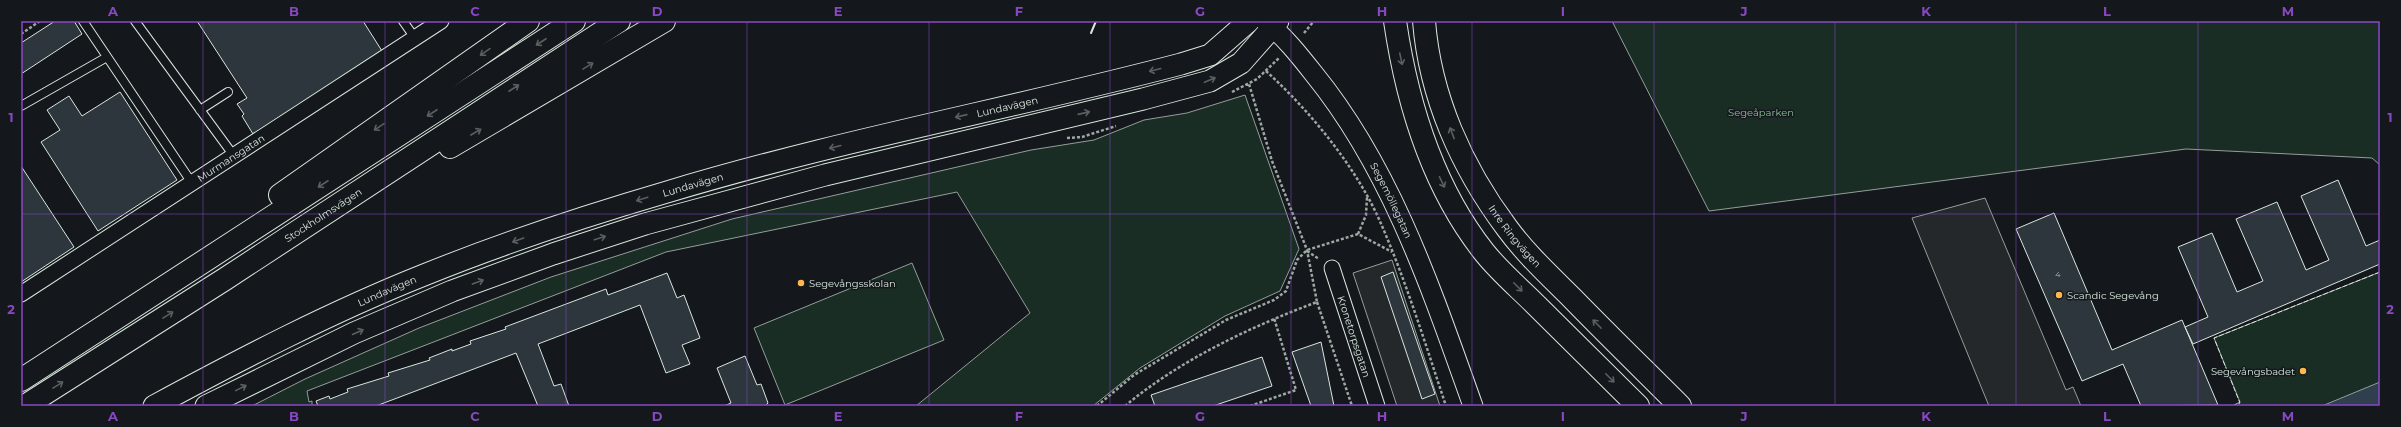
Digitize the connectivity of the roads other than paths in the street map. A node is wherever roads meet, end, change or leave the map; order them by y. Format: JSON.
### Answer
{"nodes":[{"id":1,"x":83,"y":21,"type":"edge"},
{"id":2,"x":135,"y":21,"type":"edge"},
{"id":3,"x":403,"y":21,"type":"edge"},
{"id":4,"x":441,"y":21,"type":"edge"},
{"id":5,"x":528,"y":21,"type":"edge"},
{"id":6,"x":574,"y":21,"type":"edge"},
{"id":7,"x":619,"y":21,"type":"edge"},
{"id":8,"x":664,"y":21,"type":"edge"},
{"id":9,"x":1249,"y":21,"type":"edge"},
{"id":10,"x":1395,"y":21,"type":"edge"},
{"id":11,"x":1424,"y":21,"type":"edge"},
{"id":12,"x":1272,"y":23,"type":"edge"},
{"id":13,"x":415,"y":38,"type":"junction"},
{"id":14,"x":107,"y":57,"type":"junction"},
{"id":15,"x":228,"y":92,"type":"dead end"},
{"id":16,"x":21,"y":106,"type":"edge"},
{"id":17,"x":200,"y":110,"type":"junction"},
{"id":18,"x":234,"y":156,"type":"junction"},
{"id":19,"x":192,"y":183,"type":"junction"},
{"id":20,"x":1332,"y":268,"type":"dead end"},
{"id":21,"x":225,"y":279,"type":"junction"},
{"id":22,"x":21,"y":294,"type":"edge"},
{"id":23,"x":52,"y":360,"type":"junction"},
{"id":24,"x":21,"y":380,"type":"edge"},
{"id":25,"x":25,"y":406,"type":"edge"},
{"id":26,"x":154,"y":406,"type":"edge"},
{"id":27,"x":206,"y":406,"type":"edge"},
{"id":28,"x":1377,"y":406,"type":"edge"},
{"id":29,"x":1473,"y":406,"type":"edge"},
{"id":30,"x":1638,"y":406,"type":"edge"},
{"id":31,"x":1680,"y":406,"type":"edge"}],
"edges":[{"from":1,"to":14,"type":"lane"},
{"from":2,"to":17,"type":"lane"},
{"from":3,"to":13,"type":"lane"},
{"from":4,"to":13,"type":"street","name":"Murmansgatan"},
{"from":5,"to":23,"type":"highway","one_way":true},
{"from":6,"to":23,"type":"highway","one_way":true},
{"from":21,"to":7,"type":"highway","name":"Stockholmsvägen","one_way":true},
{"from":21,"to":8,"type":"highway","one_way":true},
{"from":9,"to":26,"type":"main road","name":"Lundavägen","one_way":true},
{"from":10,"to":30,"type":"highway","one_way":true},
{"from":31,"to":11,"type":"highway","name":"Inre Ringvägen","one_way":true},
{"from":27,"to":12,"type":"main road","one_way":true},
{"from":12,"to":29,"type":"street","name":"Segemöllegatan"},
{"from":13,"to":18,"type":"street","name":"Murmansgatan"},
{"from":14,"to":16,"type":"lane"},
{"from":14,"to":19,"type":"lane"},
{"from":15,"to":17,"type":"lane"},
{"from":17,"to":18,"type":"lane"},
{"from":18,"to":19,"type":"street","name":"Murmansgatan"},
{"from":19,"to":22,"type":"street","name":"Murmansgatan"},
{"from":20,"to":28,"type":"street","name":"Kronetorpsgatan"},
{"from":25,"to":21,"type":"highway","name":"Stockholmsvägen","one_way":true},
{"from":23,"to":24,"type":"highway"}]}
